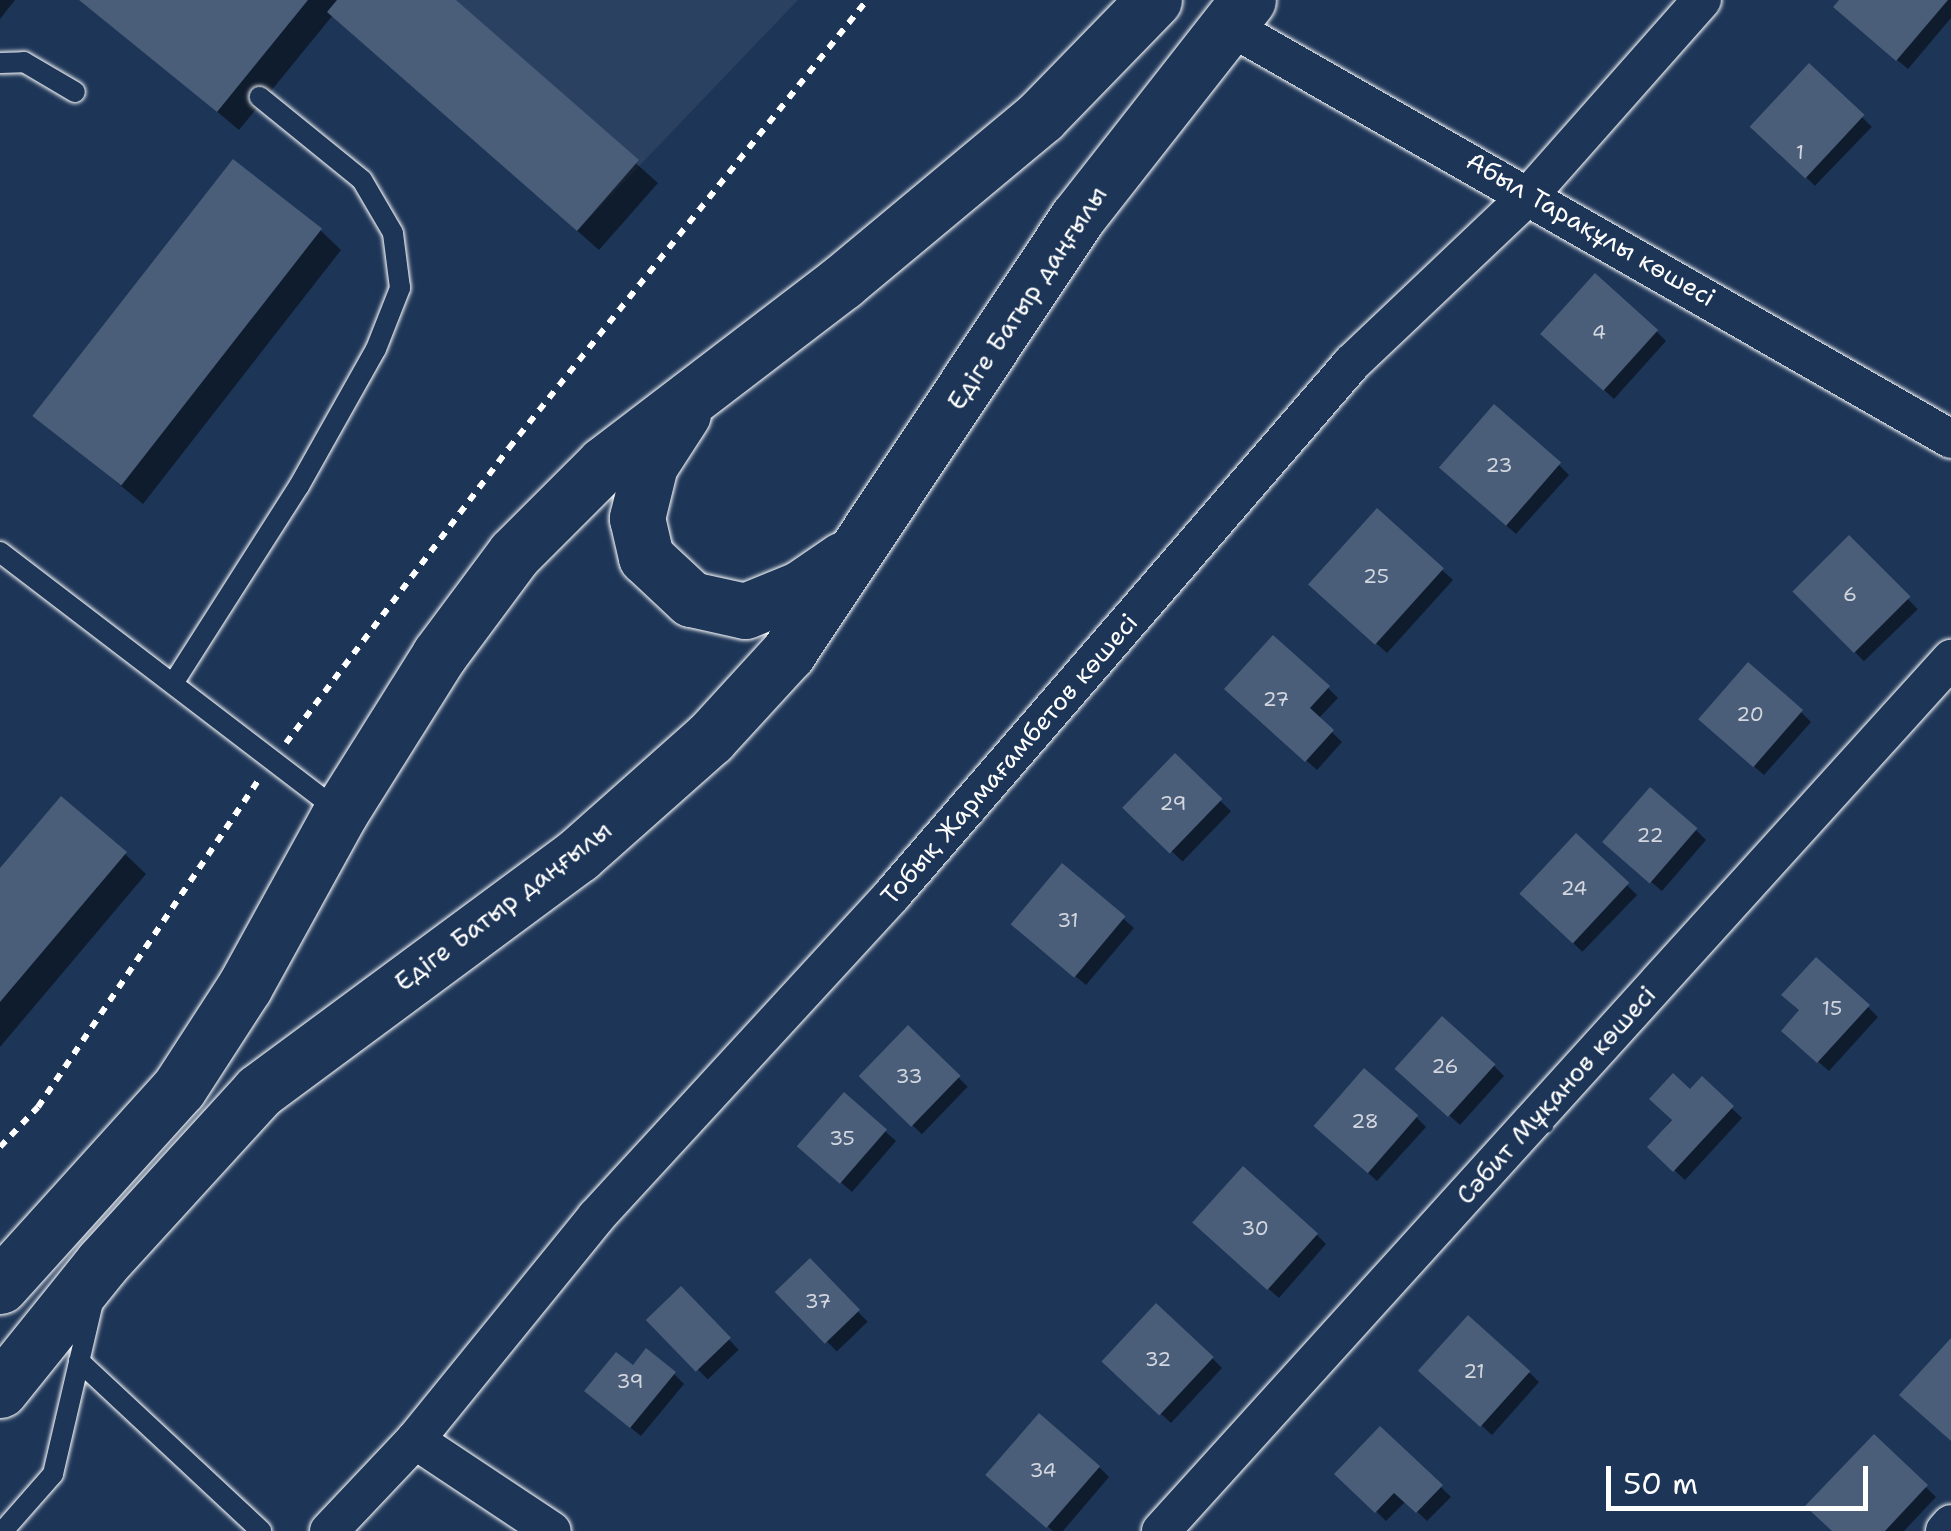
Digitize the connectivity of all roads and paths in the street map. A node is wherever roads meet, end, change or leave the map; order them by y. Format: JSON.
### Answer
{"nodes":[{"id":1,"x":867,"y":0,"type":"edge"},
{"id":2,"x":1702,"y":0,"type":"edge"},
{"id":3,"x":1138,"y":5,"type":"edge"},
{"id":4,"x":1238,"y":12,"type":"edge"},
{"id":5,"x":0,"y":63,"type":"edge"},
{"id":6,"x":75,"y":92,"type":"dead end"},
{"id":7,"x":260,"y":97,"type":"dead end"},
{"id":8,"x":1531,"y":193,"type":"junction"},
{"id":9,"x":700,"y":386,"type":"junction"},
{"id":10,"x":1951,"y":439,"type":"edge"},
{"id":11,"x":861,"y":546,"type":"junction"},
{"id":12,"x":0,"y":552,"type":"edge"},
{"id":13,"x":1951,"y":659,"type":"edge"},
{"id":14,"x":174,"y":682,"type":"junction"},
{"id":15,"x":275,"y":757,"type":"junction"},
{"id":16,"x":340,"y":813,"type":"junction"},
{"id":17,"x":0,"y":1147,"type":"edge"},
{"id":18,"x":102,"y":1263,"type":"junction"},
{"id":19,"x":0,"y":1286,"type":"edge"},
{"id":20,"x":79,"y":1361,"type":"junction"},
{"id":21,"x":0,"y":1390,"type":"edge"},
{"id":22,"x":415,"y":1440,"type":"junction"},
{"id":23,"x":17,"y":1522,"type":"edge"},
{"id":24,"x":1951,"y":1524,"type":"edge"},
{"id":25,"x":2,"y":1531,"type":"edge"},
{"id":26,"x":261,"y":1531,"type":"edge"},
{"id":27,"x":329,"y":1531,"type":"edge"},
{"id":28,"x":552,"y":1531,"type":"edge"},
{"id":29,"x":1161,"y":1531,"type":"edge"},
{"id":30,"x":1945,"y":1531,"type":"edge"}],
"edges":[{"from":1,"to":15,"type":"path"},
{"from":2,"to":8,"type":"street","name":"Тобық Жармағамбетов көшесі"},
{"from":3,"to":9,"type":"main road"},
{"from":4,"to":8,"type":"street","name":"Абыл Тарақұлы көшесі"},
{"from":4,"to":11,"type":"main road","name":"Едіге Батыр даңғылы"},
{"from":5,"to":6,"type":"lane"},
{"from":7,"to":14,"type":"lane"},
{"from":8,"to":10,"type":"street","name":"Абыл Тарақұлы көшесі"},
{"from":8,"to":22,"type":"street","name":"Тобық Жармағамбетов көшесі"},
{"from":9,"to":11,"type":"main road"},
{"from":9,"to":16,"type":"main road"},
{"from":11,"to":18,"type":"main road","name":"Едіге Батыр даңғылы"},
{"from":12,"to":14,"type":"lane"},
{"from":13,"to":29,"type":"street","name":"Сәбит Мұқанов көшесі"},
{"from":14,"to":15,"type":"lane"},
{"from":15,"to":16,"type":"lane"},
{"from":15,"to":17,"type":"path"},
{"from":16,"to":19,"type":"main road"},
{"from":18,"to":20,"type":"lane"},
{"from":18,"to":21,"type":"main road","name":"Едіге Батыр даңғылы"},
{"from":20,"to":23,"type":"lane"},
{"from":20,"to":26,"type":"lane"},
{"from":22,"to":27,"type":"street","name":"Тобық Жармағамбетов көшесі"},
{"from":22,"to":28,"type":"street"},
{"from":23,"to":25,"type":"lane"},
{"from":24,"to":30,"type":"street"}]}
